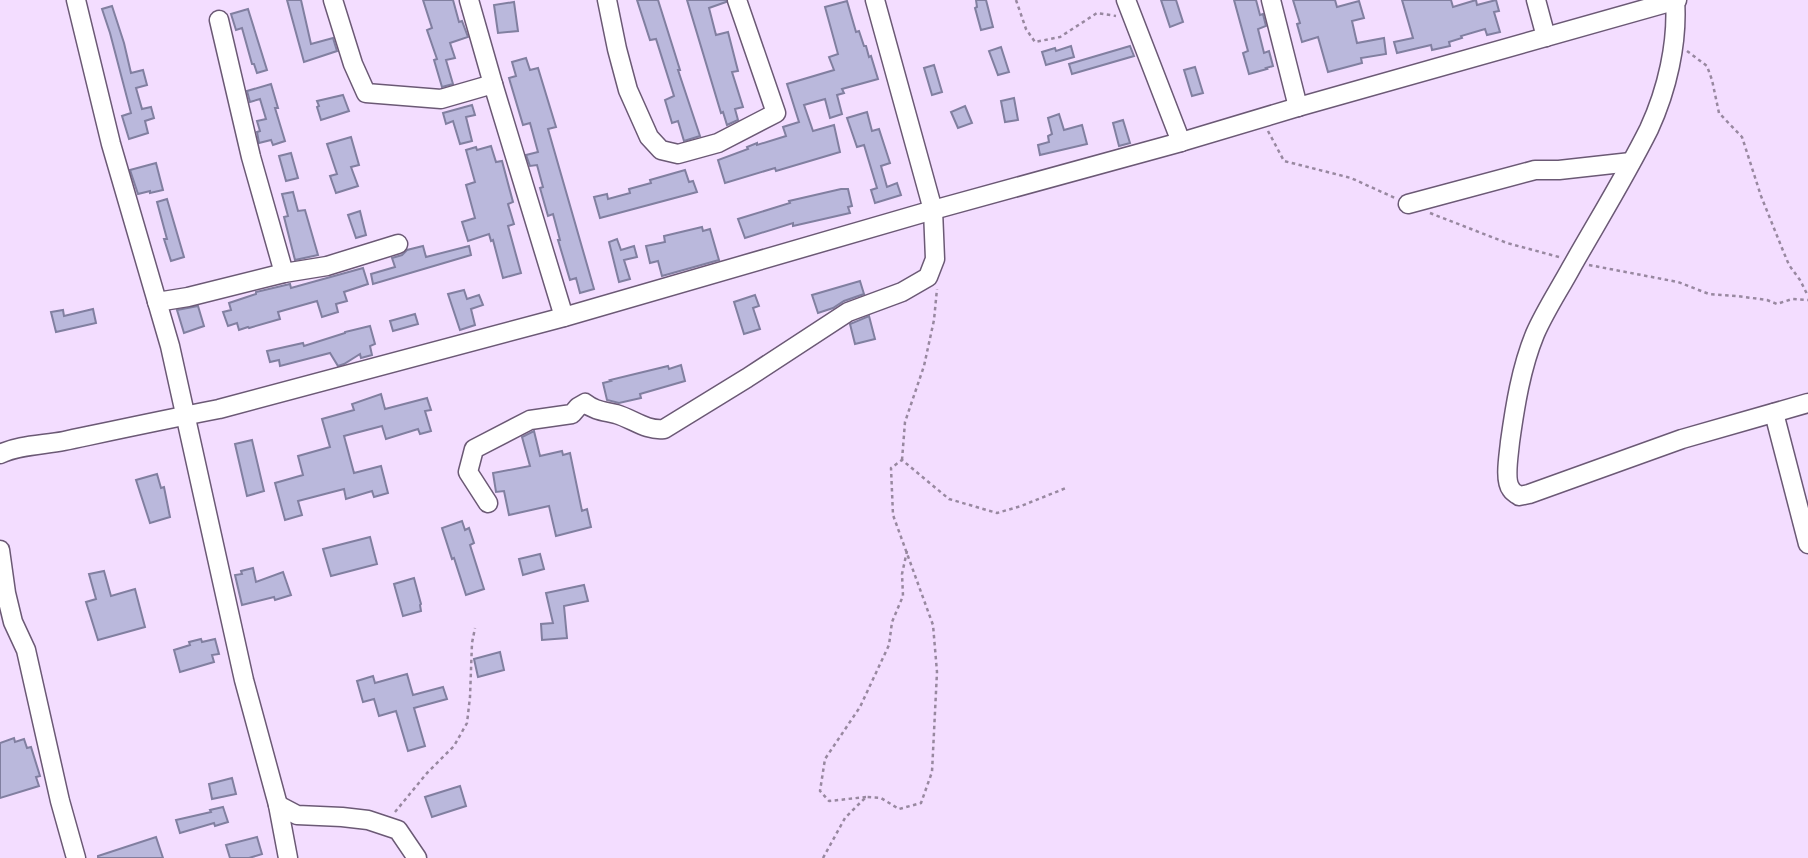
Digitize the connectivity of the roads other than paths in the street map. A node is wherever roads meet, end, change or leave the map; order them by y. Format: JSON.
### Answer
{"nodes":[{"id":1,"x":76,"y":0,"type":"edge"},
{"id":2,"x":333,"y":0,"type":"edge"},
{"id":3,"x":469,"y":0,"type":"edge"},
{"id":4,"x":607,"y":0,"type":"edge"},
{"id":5,"x":737,"y":0,"type":"edge"},
{"id":6,"x":875,"y":0,"type":"edge"},
{"id":7,"x":1125,"y":0,"type":"edge"},
{"id":8,"x":1271,"y":0,"type":"edge"},
{"id":9,"x":1536,"y":0,"type":"edge"},
{"id":10,"x":1676,"y":0,"type":"edge"},
{"id":11,"x":219,"y":20,"type":"dead end"},
{"id":12,"x":1546,"y":37,"type":"junction"},
{"id":13,"x":493,"y":84,"type":"junction"},
{"id":14,"x":1298,"y":107,"type":"junction"},
{"id":15,"x":1181,"y":142,"type":"junction"},
{"id":16,"x":1631,"y":162,"type":"junction"},
{"id":17,"x":1408,"y":204,"type":"road end"},
{"id":18,"x":933,"y":210,"type":"junction"},
{"id":19,"x":398,"y":244,"type":"dead end"},
{"id":20,"x":284,"y":273,"type":"junction"},
{"id":21,"x":157,"y":302,"type":"junction"},
{"id":22,"x":564,"y":317,"type":"junction"},
{"id":23,"x":1808,"y":403,"type":"edge"},
{"id":24,"x":1774,"y":413,"type":"junction"},
{"id":25,"x":186,"y":415,"type":"junction"},
{"id":26,"x":0,"y":454,"type":"edge"},
{"id":27,"x":488,"y":503,"type":"dead end"},
{"id":28,"x":1808,"y":544,"type":"edge"},
{"id":29,"x":0,"y":550,"type":"edge"},
{"id":30,"x":278,"y":805,"type":"junction"},
{"id":31,"x":76,"y":858,"type":"edge"},
{"id":32,"x":288,"y":858,"type":"edge"},
{"id":33,"x":417,"y":858,"type":"edge"}],
"edges":[{"from":1,"to":21,"type":"street"},
{"from":2,"to":13,"type":"street"},
{"from":3,"to":13,"type":"street"},
{"from":4,"to":5,"type":"street"},
{"from":6,"to":18,"type":"street"},
{"from":7,"to":15,"type":"street"},
{"from":8,"to":14,"type":"street"},
{"from":9,"to":12,"type":"street"},
{"from":10,"to":12,"type":"street"},
{"from":10,"to":16,"type":"street"},
{"from":11,"to":20,"type":"street"},
{"from":12,"to":14,"type":"street"},
{"from":13,"to":22,"type":"street"},
{"from":14,"to":15,"type":"street"},
{"from":15,"to":18,"type":"street"},
{"from":16,"to":17,"type":"street"},
{"from":16,"to":24,"type":"street"},
{"from":18,"to":22,"type":"street"},
{"from":18,"to":27,"type":"street"},
{"from":19,"to":20,"type":"street"},
{"from":20,"to":21,"type":"street"},
{"from":21,"to":25,"type":"street"},
{"from":22,"to":25,"type":"street"},
{"from":23,"to":24,"type":"street"},
{"from":24,"to":28,"type":"street"},
{"from":25,"to":26,"type":"street"},
{"from":25,"to":30,"type":"street"},
{"from":29,"to":31,"type":"street"},
{"from":30,"to":32,"type":"street"},
{"from":30,"to":33,"type":"street"}]}
